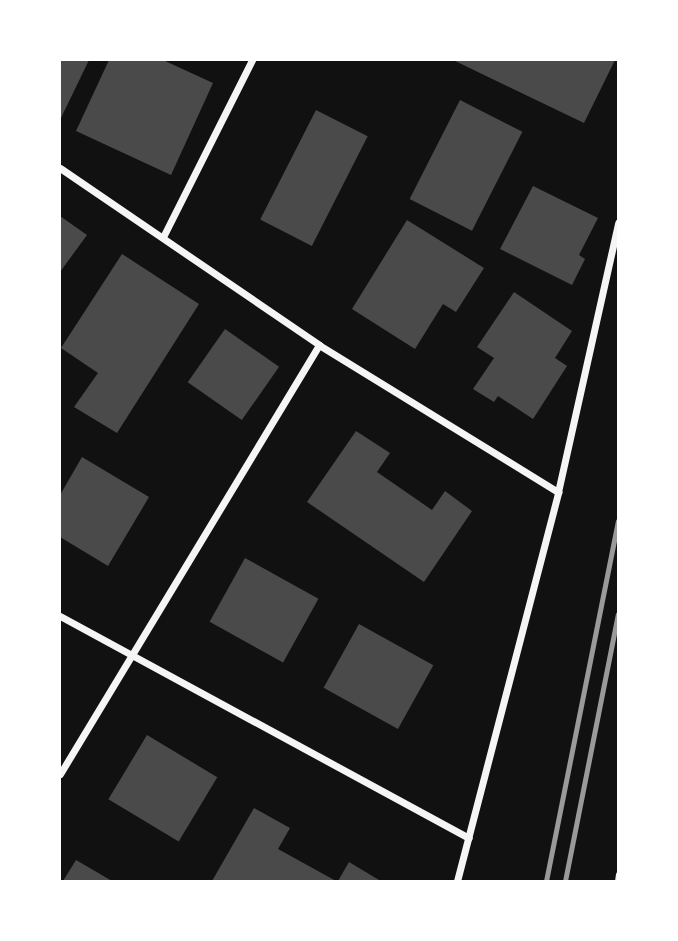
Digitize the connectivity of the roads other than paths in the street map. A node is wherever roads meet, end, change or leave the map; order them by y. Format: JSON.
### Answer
{"nodes":[{"id":1,"x":252,"y":60,"type":"edge"},
{"id":2,"x":60,"y":168,"type":"edge"},
{"id":3,"x":618,"y":223,"type":"edge"},
{"id":4,"x":164,"y":235,"type":"junction"},
{"id":5,"x":319,"y":345,"type":"junction"},
{"id":6,"x":558,"y":492,"type":"junction"},
{"id":7,"x":60,"y":615,"type":"edge"},
{"id":8,"x":131,"y":657,"type":"junction"},
{"id":9,"x":60,"y":774,"type":"edge"},
{"id":10,"x":469,"y":838,"type":"junction"},
{"id":11,"x":618,"y":874,"type":"edge"},
{"id":12,"x":457,"y":881,"type":"edge"},
{"id":13,"x":617,"y":881,"type":"edge"}],
"edges":[{"from":1,"to":4,"type":"street"},
{"from":2,"to":4,"type":"street"},
{"from":3,"to":6,"type":"street"},
{"from":4,"to":5,"type":"street"},
{"from":5,"to":6,"type":"street"},
{"from":5,"to":8,"type":"street"},
{"from":6,"to":10,"type":"street"},
{"from":7,"to":8,"type":"street"},
{"from":8,"to":9,"type":"street"},
{"from":8,"to":10,"type":"street"},
{"from":10,"to":12,"type":"street"},
{"from":11,"to":13,"type":"lane"}]}
